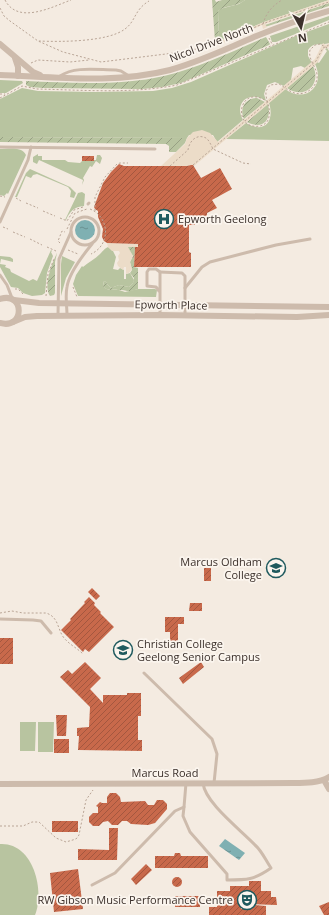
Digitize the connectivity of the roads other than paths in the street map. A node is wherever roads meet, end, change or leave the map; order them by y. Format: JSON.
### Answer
{"nodes":[{"id":1,"x":329,"y":11,"type":"edge"},
{"id":2,"x":0,"y":44,"type":"edge"},
{"id":3,"x":12,"y":56,"type":"junction"},
{"id":4,"x":0,"y":75,"type":"edge"},
{"id":5,"x":18,"y":76,"type":"junction"},
{"id":6,"x":46,"y":76,"type":"junction"},
{"id":7,"x":0,"y":147,"type":"edge"},
{"id":8,"x":31,"y":147,"type":"junction"},
{"id":9,"x":155,"y":149,"type":"dead end"},
{"id":10,"x":0,"y":222,"type":"edge"},
{"id":11,"x":71,"y":232,"type":"junction"},
{"id":12,"x":310,"y":239,"type":"dead end"},
{"id":13,"x":94,"y":241,"type":"junction"},
{"id":14,"x":160,"y":272,"type":"junction"},
{"id":15,"x":0,"y":275,"type":"edge"},
{"id":16,"x":185,"y":288,"type":"junction"},
{"id":17,"x":160,"y":291,"type":"junction"},
{"id":18,"x":0,"y":299,"type":"edge"},
{"id":19,"x":14,"y":300,"type":"junction"},
{"id":20,"x":58,"y":303,"type":"junction"},
{"id":21,"x":67,"y":303,"type":"junction"},
{"id":22,"x":160,"y":305,"type":"junction"},
{"id":23,"x":185,"y":305,"type":"junction"},
{"id":24,"x":329,"y":307,"type":"edge"},
{"id":25,"x":58,"y":315,"type":"junction"},
{"id":26,"x":68,"y":315,"type":"junction"},
{"id":27,"x":160,"y":315,"type":"junction"},
{"id":28,"x":185,"y":315,"type":"junction"},
{"id":29,"x":329,"y":315,"type":"edge"},
{"id":30,"x":13,"y":322,"type":"junction"},
{"id":31,"x":0,"y":323,"type":"edge"},
{"id":32,"x":0,"y":619,"type":"edge"},
{"id":33,"x":51,"y":633,"type":"dead end"},
{"id":34,"x":144,"y":673,"type":"dead end"},
{"id":35,"x":327,"y":778,"type":"edge"},
{"id":36,"x":203,"y":783,"type":"junction"},
{"id":37,"x":214,"y":783,"type":"junction"},
{"id":38,"x":0,"y":784,"type":"edge"},
{"id":39,"x":186,"y":784,"type":"junction"},
{"id":40,"x":329,"y":789,"type":"edge"},
{"id":41,"x":184,"y":807,"type":"junction"},
{"id":42,"x":92,"y":885,"type":"dead end"}],
"edges":[{"from":1,"to":6,"type":"street","name":"Nicol Drive North"},
{"from":2,"to":3,"type":"street"},
{"from":3,"to":5,"type":"street"},
{"from":3,"to":6,"type":"street"},
{"from":4,"to":5,"type":"street","name":"Nicol Drive North"},
{"from":5,"to":6,"type":"street","name":"Nicol Drive North"},
{"from":7,"to":8,"type":"lane"},
{"from":8,"to":9,"type":"lane"},
{"from":8,"to":10,"type":"lane"},
{"from":11,"to":13,"type":"lane"},
{"from":11,"to":13,"type":"lane"},
{"from":11,"to":20,"type":"lane"},
{"from":12,"to":16,"type":"lane"},
{"from":13,"to":21,"type":"lane"},
{"from":14,"to":16,"type":"lane"},
{"from":14,"to":17,"type":"lane"},
{"from":14,"to":17,"type":"lane"},
{"from":15,"to":19,"type":"lane"},
{"from":16,"to":23,"type":"lane"},
{"from":17,"to":22,"type":"lane"},
{"from":18,"to":19,"type":"street","name":"Epworth Place"},
{"from":19,"to":20,"type":"street","name":"Epworth Place"},
{"from":19,"to":30,"type":"street"},
{"from":20,"to":21,"type":"street","name":"Epworth Place"},
{"from":20,"to":25,"type":"lane"},
{"from":21,"to":22,"type":"street","name":"Epworth Place"},
{"from":21,"to":26,"type":"lane"},
{"from":22,"to":23,"type":"street","name":"Epworth Place"},
{"from":22,"to":27,"type":"lane"},
{"from":23,"to":24,"type":"street","name":"Epworth Place"},
{"from":23,"to":28,"type":"lane"},
{"from":25,"to":26,"type":"street","name":"Epworth Place"},
{"from":25,"to":30,"type":"street","name":"Epworth Place"},
{"from":26,"to":27,"type":"street","name":"Epworth Place"},
{"from":27,"to":28,"type":"street","name":"Epworth Place"},
{"from":28,"to":29,"type":"street","name":"Epworth Place"},
{"from":30,"to":31,"type":"street","name":"Epworth Place"},
{"from":32,"to":33,"type":"lane"},
{"from":34,"to":37,"type":"lane"},
{"from":35,"to":37,"type":"street","name":"Marcus Road"},
{"from":35,"to":40,"type":"street"},
{"from":36,"to":37,"type":"street","name":"Marcus Road"},
{"from":36,"to":39,"type":"street","name":"Marcus Road"},
{"from":36,"to":41,"type":"lane"},
{"from":38,"to":39,"type":"street","name":"Marcus Road"},
{"from":39,"to":41,"type":"lane"},
{"from":41,"to":42,"type":"lane"}]}
